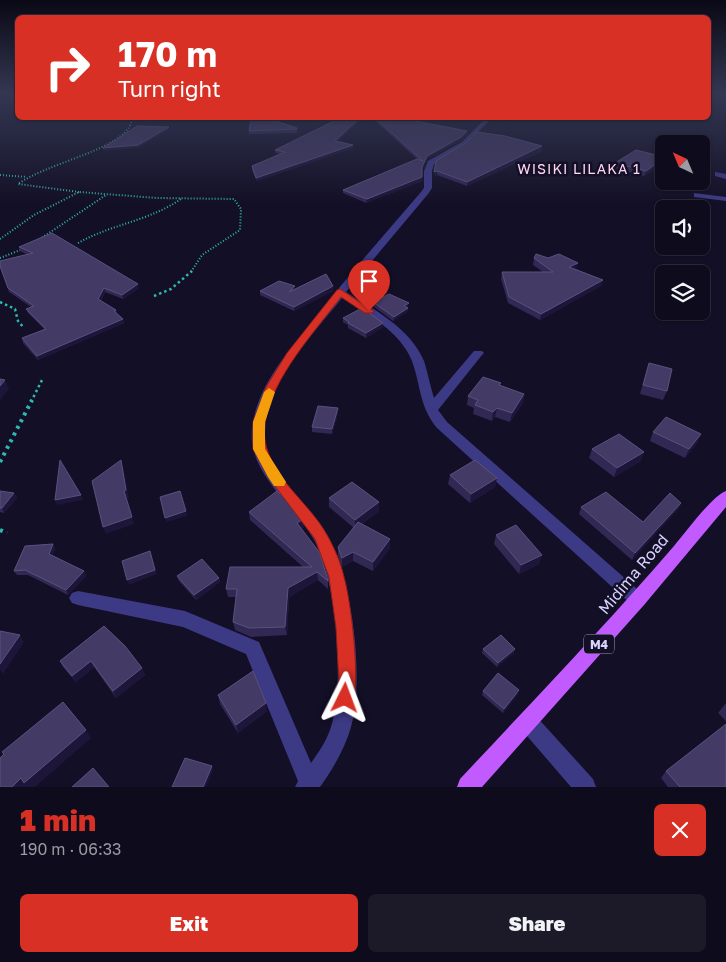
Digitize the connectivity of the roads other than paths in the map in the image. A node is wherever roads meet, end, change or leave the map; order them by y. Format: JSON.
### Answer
{"nodes":[{"id":1,"x":476,"y":131,"type":"edge"},
{"id":2,"x":697,"y":195,"type":"dead end"},
{"id":3,"x":726,"y":199,"type":"edge"},
{"id":4,"x":340,"y":292,"type":"junction"},
{"id":5,"x":478,"y":353,"type":"dead end"},
{"id":6,"x":431,"y":410,"type":"junction"},
{"id":7,"x":726,"y":497,"type":"edge"},
{"id":8,"x":78,"y":598,"type":"dead end"},
{"id":9,"x":638,"y":600,"type":"junction"},
{"id":10,"x":528,"y":722,"type":"junction"},
{"id":11,"x":308,"y":785,"type":"edge"},
{"id":12,"x":468,"y":787,"type":"edge"},
{"id":13,"x":585,"y":787,"type":"edge"}],
"edges":[{"from":1,"to":4,"type":"street"},
{"from":2,"to":3,"type":"street"},
{"from":4,"to":6,"type":"street"},
{"from":4,"to":11,"type":"street"},
{"from":5,"to":6,"type":"street"},
{"from":6,"to":9,"type":"street"},
{"from":7,"to":9,"type":"main road","name":"Midima Road","number":"M4"},
{"from":8,"to":11,"type":"street"},
{"from":9,"to":10,"type":"main road","name":"Midima Road","number":"M4"},
{"from":10,"to":12,"type":"main road","name":"Midima Road","number":"M4"},
{"from":10,"to":13,"type":"street"}]}
